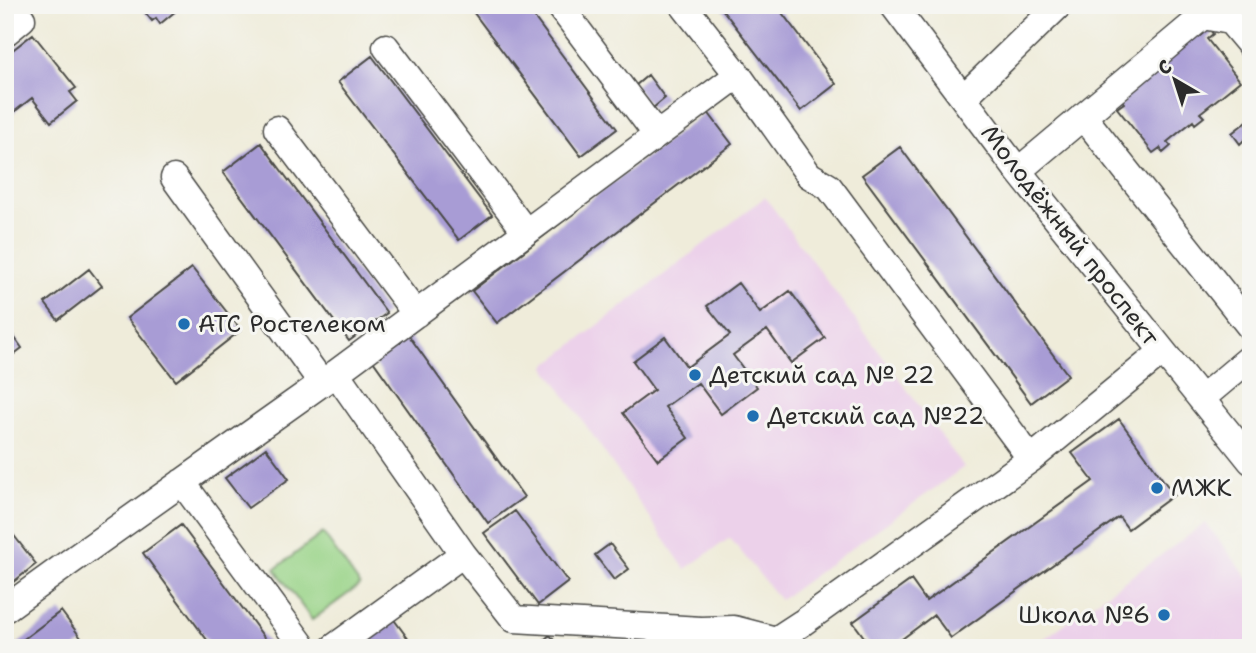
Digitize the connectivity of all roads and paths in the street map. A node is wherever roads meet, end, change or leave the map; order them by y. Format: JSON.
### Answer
{"nodes":[{"id":1,"x":558,"y":5,"type":"edge"},
{"id":2,"x":683,"y":5,"type":"edge"},
{"id":3,"x":893,"y":5,"type":"edge"},
{"id":4,"x":1059,"y":5,"type":"edge"},
{"id":5,"x":1204,"y":11,"type":"edge"},
{"id":6,"x":1251,"y":46,"type":"edge"},
{"id":7,"x":386,"y":47,"type":"dead end"},
{"id":8,"x":738,"y":75,"type":"junction"},
{"id":9,"x":963,"y":98,"type":"junction"},
{"id":10,"x":1083,"y":116,"type":"junction"},
{"id":11,"x":278,"y":129,"type":"dead end"},
{"id":12,"x":657,"y":135,"type":"junction"},
{"id":13,"x":1018,"y":171,"type":"junction"},
{"id":14,"x":174,"y":178,"type":"dead end"},
{"id":15,"x":526,"y":232,"type":"junction"},
{"id":16,"x":416,"y":314,"type":"junction"},
{"id":17,"x":1251,"y":328,"type":"edge"},
{"id":18,"x":1162,"y":352,"type":"junction"},
{"id":19,"x":1251,"y":357,"type":"edge"},
{"id":20,"x":329,"y":378,"type":"junction"},
{"id":21,"x":1201,"y":399,"type":"junction"},
{"id":22,"x":1031,"y":459,"type":"junction"},
{"id":23,"x":1251,"y":461,"type":"edge"},
{"id":24,"x":182,"y":482,"type":"junction"},
{"id":25,"x":464,"y":554,"type":"junction"},
{"id":26,"x":5,"y":609,"type":"edge"},
{"id":27,"x":304,"y":648,"type":"edge"},
{"id":28,"x":332,"y":648,"type":"edge"}],
"edges":[{"from":1,"to":12,"type":"street"},
{"from":2,"to":8,"type":"street"},
{"from":3,"to":9,"type":"street","name":"Молодёжный проспект"},
{"from":4,"to":9,"type":"street"},
{"from":5,"to":6,"type":"street"},
{"from":5,"to":10,"type":"street"},
{"from":7,"to":15,"type":"street"},
{"from":8,"to":12,"type":"street"},
{"from":8,"to":22,"type":"street"},
{"from":9,"to":13,"type":"street","name":"Молодёжный проспект"},
{"from":10,"to":13,"type":"street"},
{"from":10,"to":17,"type":"street"},
{"from":11,"to":16,"type":"street"},
{"from":12,"to":15,"type":"street"},
{"from":13,"to":18,"type":"street","name":"Молодёжный проспект"},
{"from":14,"to":20,"type":"street"},
{"from":15,"to":16,"type":"street"},
{"from":16,"to":20,"type":"street"},
{"from":18,"to":21,"type":"street","name":"Молодёжный проспект"},
{"from":18,"to":22,"type":"street"},
{"from":19,"to":21,"type":"street"},
{"from":20,"to":24,"type":"street"},
{"from":20,"to":25,"type":"street"},
{"from":21,"to":23,"type":"street","name":"Молодёжный проспект"},
{"from":22,"to":25,"type":"street"},
{"from":24,"to":26,"type":"street"},
{"from":24,"to":27,"type":"street"},
{"from":25,"to":28,"type":"street"}]}
